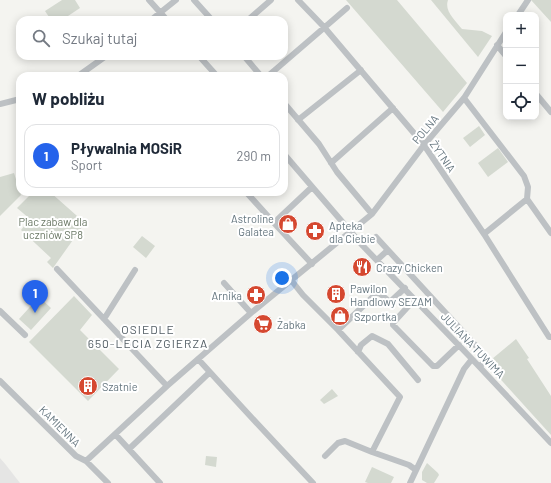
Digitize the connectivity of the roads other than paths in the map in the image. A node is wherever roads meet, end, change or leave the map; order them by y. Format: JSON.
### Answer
{"nodes":[{"id":1,"x":149,"y":0,"type":"edge"},
{"id":2,"x":176,"y":0,"type":"edge"},
{"id":3,"x":194,"y":0,"type":"edge"},
{"id":4,"x":271,"y":0,"type":"edge"},
{"id":5,"x":298,"y":0,"type":"edge"},
{"id":6,"x":528,"y":0,"type":"edge"},
{"id":7,"x":347,"y":8,"type":"dead end"},
{"id":8,"x":160,"y":12,"type":"junction"},
{"id":9,"x":520,"y":12,"type":"edge"},
{"id":10,"x":156,"y":16,"type":"edge"},
{"id":11,"x":164,"y":16,"type":"edge"},
{"id":12,"x":208,"y":16,"type":"edge"},
{"id":13,"x":253,"y":16,"type":"edge"},
{"id":14,"x":324,"y":27,"type":"junction"},
{"id":15,"x":503,"y":36,"type":"edge"},
{"id":16,"x":497,"y":45,"type":"junction"},
{"id":17,"x":503,"y":52,"type":"edge"},
{"id":18,"x":288,"y":58,"type":"edge"},
{"id":19,"x":100,"y":60,"type":"edge"},
{"id":20,"x":203,"y":60,"type":"edge"},
{"id":21,"x":247,"y":60,"type":"edge"},
{"id":22,"x":286,"y":60,"type":"edge"},
{"id":23,"x":361,"y":70,"type":"junction"},
{"id":24,"x":84,"y":72,"type":"edge"},
{"id":25,"x":213,"y":72,"type":"edge"},
{"id":26,"x":258,"y":72,"type":"edge"},
{"id":27,"x":273,"y":72,"type":"edge"},
{"id":28,"x":464,"y":98,"type":"junction"},
{"id":29,"x":539,"y":98,"type":"edge"},
{"id":30,"x":16,"y":100,"type":"edge"},
{"id":31,"x":0,"y":104,"type":"edge"},
{"id":32,"x":288,"y":108,"type":"edge"},
{"id":33,"x":393,"y":108,"type":"junction"},
{"id":34,"x":551,"y":112,"type":"edge"},
{"id":35,"x":298,"y":120,"type":"junction"},
{"id":36,"x":424,"y":145,"type":"junction"},
{"id":37,"x":288,"y":159,"type":"edge"},
{"id":38,"x":331,"y":163,"type":"junction"},
{"id":39,"x":312,"y":187,"type":"junction"},
{"id":40,"x":250,"y":196,"type":"edge"},
{"id":41,"x":527,"y":199,"type":"junction"},
{"id":42,"x":372,"y":214,"type":"junction"},
{"id":43,"x":275,"y":224,"type":"junction"},
{"id":44,"x":350,"y":231,"type":"junction"},
{"id":45,"x":551,"y":233,"type":"edge"},
{"id":46,"x":484,"y":234,"type":"junction"},
{"id":47,"x":376,"y":237,"type":"dead end"},
{"id":48,"x":388,"y":250,"type":"junction"},
{"id":49,"x":377,"y":260,"type":"junction"},
{"id":50,"x":312,"y":264,"type":"junction"},
{"id":51,"x":57,"y":269,"type":"dead end"},
{"id":52,"x":136,"y":270,"type":"dead end"},
{"id":53,"x":292,"y":280,"type":"junction"},
{"id":54,"x":224,"y":283,"type":"dead end"},
{"id":55,"x":405,"y":288,"type":"junction"},
{"id":56,"x":415,"y":299,"type":"junction"},
{"id":57,"x":0,"y":311,"type":"edge"},
{"id":58,"x":251,"y":313,"type":"junction"},
{"id":59,"x":104,"y":319,"type":"junction"},
{"id":60,"x":338,"y":330,"type":"junction"},
{"id":61,"x":25,"y":335,"type":"dead end"},
{"id":62,"x":551,"y":337,"type":"edge"},
{"id":63,"x":459,"y":344,"type":"junction"},
{"id":64,"x":358,"y":352,"type":"junction"},
{"id":65,"x":472,"y":358,"type":"junction"},
{"id":66,"x":198,"y":359,"type":"junction"},
{"id":67,"x":480,"y":366,"type":"junction"},
{"id":68,"x":209,"y":373,"type":"junction"},
{"id":69,"x":418,"y":380,"type":"dead end"},
{"id":70,"x":0,"y":381,"type":"edge"},
{"id":71,"x":167,"y":386,"type":"junction"},
{"id":72,"x":115,"y":434,"type":"junction"},
{"id":73,"x":551,"y":443,"type":"edge"},
{"id":74,"x":129,"y":449,"type":"junction"},
{"id":75,"x":372,"y":452,"type":"junction"},
{"id":76,"x":325,"y":456,"type":"dead end"},
{"id":77,"x":86,"y":460,"type":"junction"},
{"id":78,"x":416,"y":470,"type":"junction"},
{"id":79,"x":108,"y":483,"type":"edge"},
{"id":80,"x":160,"y":483,"type":"edge"},
{"id":81,"x":313,"y":483,"type":"edge"},
{"id":82,"x":410,"y":483,"type":"edge"}],
"edges":[{"from":1,"to":8,"type":"street"},
{"from":2,"to":8,"type":"street"},
{"from":3,"to":12,"type":"street"},
{"from":4,"to":13,"type":"street"},
{"from":5,"to":14,"type":"street","name":"ŻYTNIA"},
{"from":6,"to":9,"type":"street"},
{"from":7,"to":14,"type":"street"},
{"from":8,"to":10,"type":"street"},
{"from":8,"to":11,"type":"street"},
{"from":14,"to":18,"type":"street"},
{"from":14,"to":23,"type":"street","name":"ŻYTNIA"},
{"from":15,"to":16,"type":"street","name":"POLNA"},
{"from":16,"to":17,"type":"street"},
{"from":16,"to":28,"type":"street","name":"POLNA"},
{"from":19,"to":24,"type":"street"},
{"from":20,"to":25,"type":"street"},
{"from":21,"to":26,"type":"street"},
{"from":22,"to":27,"type":"street"},
{"from":23,"to":33,"type":"street","name":"ŻYTNIA"},
{"from":23,"to":35,"type":"street"},
{"from":28,"to":36,"type":"street","name":"POLNA"},
{"from":28,"to":41,"type":"street"},
{"from":29,"to":34,"type":"street"},
{"from":30,"to":31,"type":"street"},
{"from":32,"to":35,"type":"street"},
{"from":33,"to":36,"type":"street","name":"ŻYTNIA"},
{"from":33,"to":38,"type":"street"},
{"from":35,"to":38,"type":"street"},
{"from":36,"to":42,"type":"street","name":"POLNA"},
{"from":36,"to":46,"type":"street","name":"ŻYTNIA"},
{"from":37,"to":39,"type":"street","name":"JULIANA TUWIMA"},
{"from":38,"to":42,"type":"street"},
{"from":39,"to":43,"type":"street"},
{"from":39,"to":44,"type":"street","name":"JULIANA TUWIMA"},
{"from":40,"to":43,"type":"street"},
{"from":41,"to":45,"type":"street"},
{"from":41,"to":46,"type":"street"},
{"from":42,"to":44,"type":"street","name":"POLNA"},
{"from":43,"to":50,"type":"street"},
{"from":44,"to":49,"type":"street","name":"JULIANA TUWIMA"},
{"from":44,"to":50,"type":"street","name":"POLNA"},
{"from":46,"to":62,"type":"street","name":"ŻYTNIA"},
{"from":47,"to":48,"type":"street"},
{"from":48,"to":49,"type":"street"},
{"from":48,"to":67,"type":"street"},
{"from":49,"to":55,"type":"street","name":"JULIANA TUWIMA"},
{"from":50,"to":53,"type":"street","name":"POLNA"},
{"from":51,"to":59,"type":"street"},
{"from":52,"to":59,"type":"street"},
{"from":53,"to":58,"type":"street","name":"POLNA"},
{"from":53,"to":60,"type":"street"},
{"from":54,"to":58,"type":"street"},
{"from":55,"to":56,"type":"street","name":"JULIANA TUWIMA"},
{"from":55,"to":60,"type":"street"},
{"from":56,"to":63,"type":"street","name":"JULIANA TUWIMA"},
{"from":56,"to":63,"type":"street"},
{"from":57,"to":61,"type":"street"},
{"from":58,"to":66,"type":"street","name":"POLNA"},
{"from":59,"to":71,"type":"street"},
{"from":60,"to":64,"type":"street"},
{"from":63,"to":65,"type":"street","name":"JULIANA TUWIMA"},
{"from":64,"to":69,"type":"street"},
{"from":64,"to":75,"type":"street"},
{"from":65,"to":67,"type":"street","name":"JULIANA TUWIMA"},
{"from":65,"to":78,"type":"street"},
{"from":66,"to":68,"type":"street"},
{"from":66,"to":71,"type":"street","name":"POLNA"},
{"from":67,"to":73,"type":"street","name":"JULIANA TUWIMA"},
{"from":68,"to":74,"type":"street"},
{"from":68,"to":81,"type":"street"},
{"from":70,"to":77,"type":"street","name":"KAMIENNA"},
{"from":71,"to":72,"type":"street","name":"POLNA"},
{"from":72,"to":74,"type":"street"},
{"from":72,"to":77,"type":"street","name":"POLNA"},
{"from":74,"to":80,"type":"street"},
{"from":75,"to":76,"type":"street"},
{"from":75,"to":78,"type":"street"},
{"from":77,"to":79,"type":"street","name":"KAMIENNA"},
{"from":78,"to":82,"type":"street"}]}
